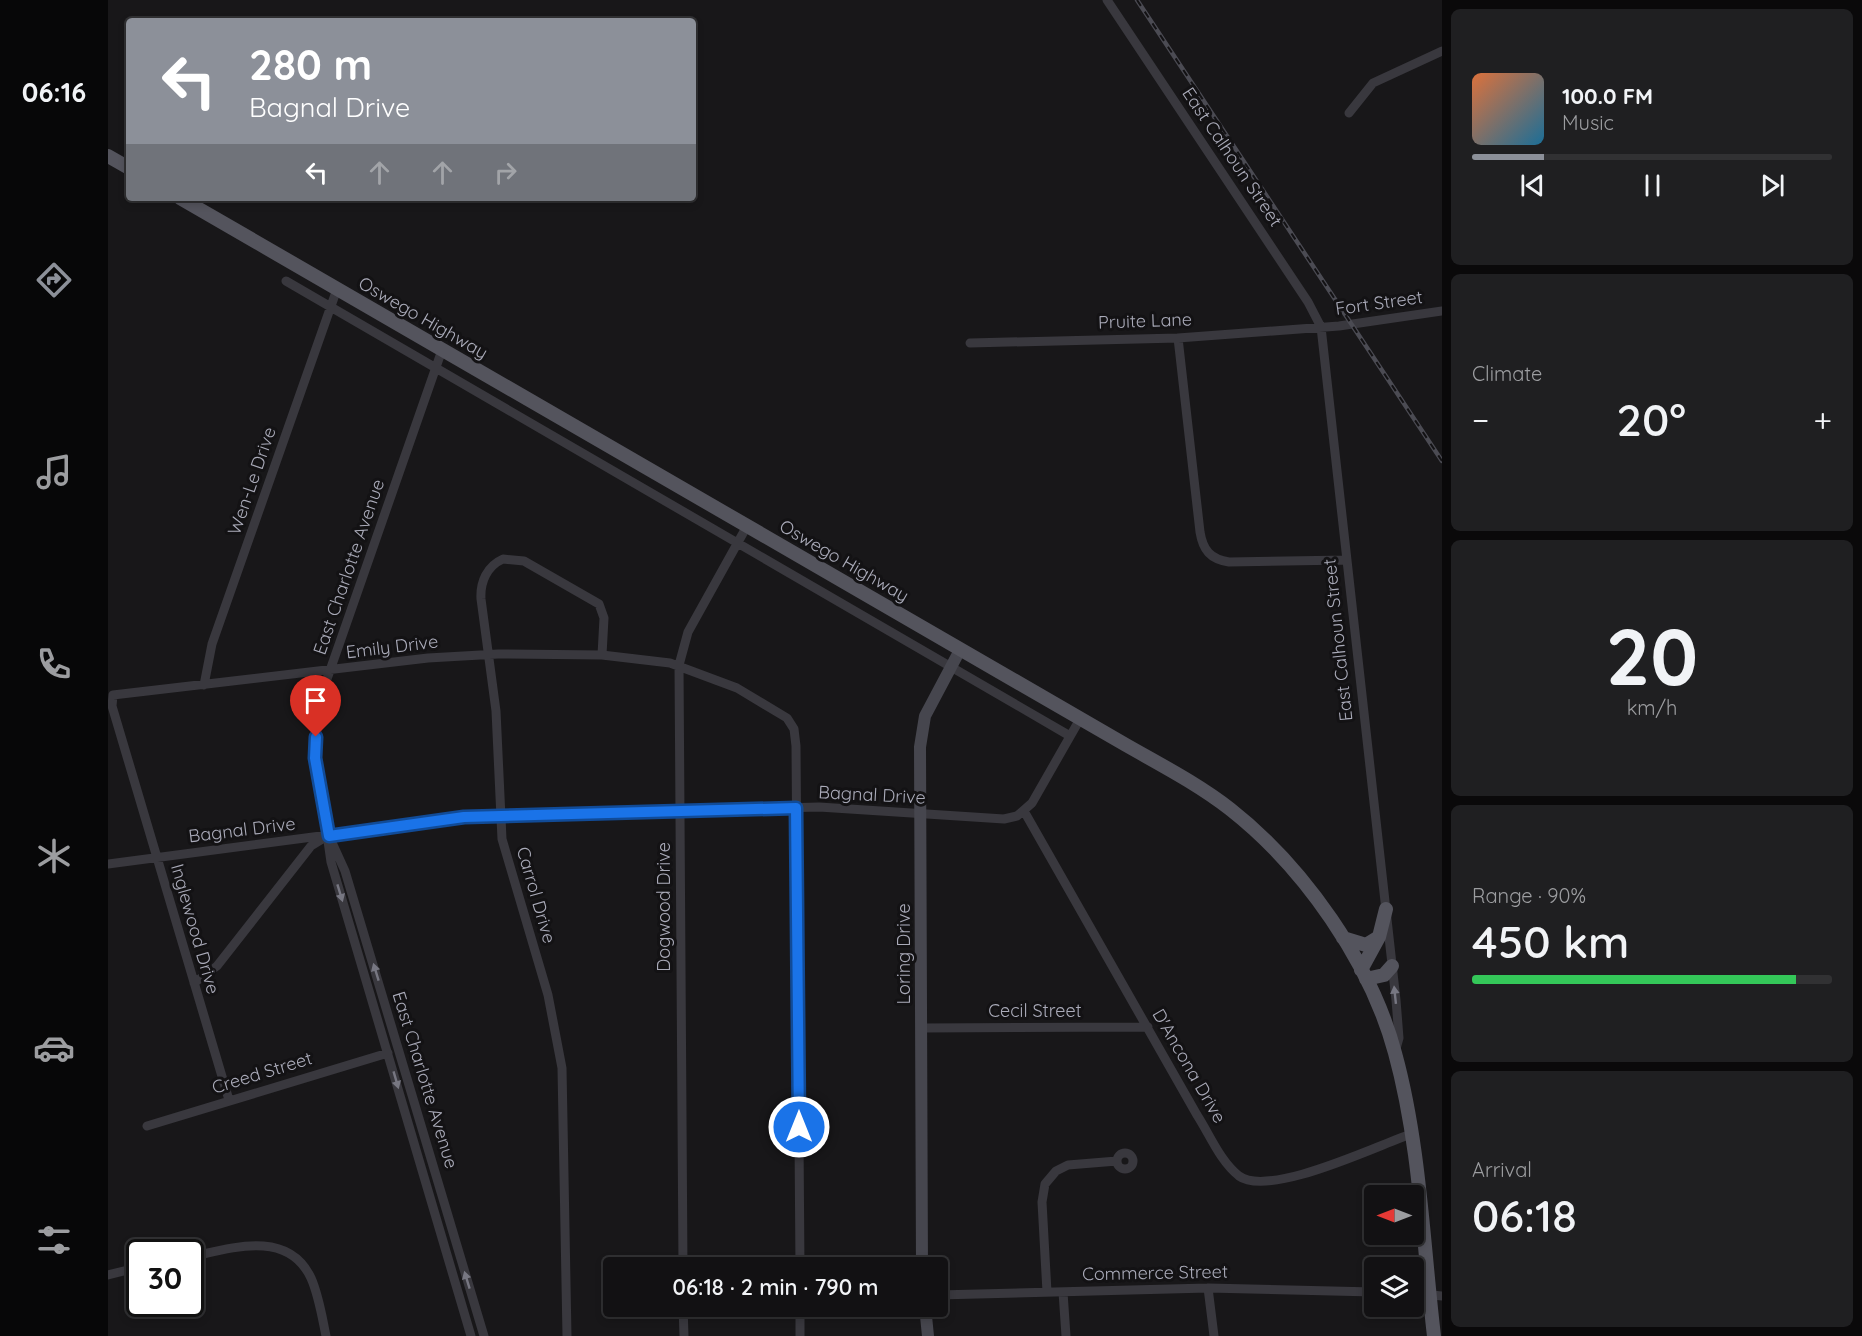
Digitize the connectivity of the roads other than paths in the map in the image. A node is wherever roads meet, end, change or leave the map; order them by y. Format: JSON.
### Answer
{"nodes":[{"id":1,"x":1107,"y":0,"type":"edge"},
{"id":2,"x":1442,"y":51,"type":"edge"},
{"id":3,"x":1349,"y":113,"type":"dead end"},
{"id":4,"x":108,"y":156,"type":"edge"},
{"id":5,"x":126,"y":166,"type":"edge"},
{"id":6,"x":185,"y":201,"type":"edge"},
{"id":7,"x":286,"y":281,"type":"dead end"},
{"id":8,"x":337,"y":289,"type":"junction"},
{"id":9,"x":330,"y":307,"type":"junction"},
{"id":10,"x":1442,"y":311,"type":"edge"},
{"id":11,"x":1321,"y":327,"type":"junction"},
{"id":12,"x":1178,"y":338,"type":"junction"},
{"id":13,"x":970,"y":343,"type":"dead end"},
{"id":14,"x":442,"y":350,"type":"junction"},
{"id":15,"x":435,"y":368,"type":"junction"},
{"id":16,"x":747,"y":526,"type":"junction"},
{"id":17,"x":738,"y":543,"type":"junction"},
{"id":18,"x":1347,"y":560,"type":"junction"},
{"id":19,"x":960,"y":650,"type":"junction"},
{"id":20,"x":489,"y":655,"type":"junction"},
{"id":21,"x":602,"y":655,"type":"junction"},
{"id":22,"x":679,"y":666,"type":"junction"},
{"id":23,"x":951,"y":667,"type":"junction"},
{"id":24,"x":330,"y":671,"type":"junction"},
{"id":25,"x":204,"y":685,"type":"junction"},
{"id":26,"x":111,"y":698,"type":"joint"},
{"id":27,"x":1080,"y":719,"type":"junction"},
{"id":28,"x":1070,"y":736,"type":"junction"},
{"id":29,"x":796,"y":808,"type":"junction"},
{"id":30,"x":680,"y":810,"type":"junction"},
{"id":31,"x":1023,"y":812,"type":"junction"},
{"id":32,"x":921,"y":814,"type":"junction"},
{"id":33,"x":501,"y":815,"type":"junction"},
{"id":34,"x":329,"y":836,"type":"junction"},
{"id":35,"x":157,"y":858,"type":"junction"},
{"id":36,"x":108,"y":864,"type":"edge"},
{"id":37,"x":1386,"y":909,"type":"junction"},
{"id":38,"x":1379,"y":937,"type":"junction"},
{"id":39,"x":1343,"y":938,"type":"junction"},
{"id":40,"x":1392,"y":966,"type":"junction"},
{"id":41,"x":1364,"y":975,"type":"junction"},
{"id":42,"x":194,"y":983,"type":"junction"},
{"id":43,"x":1148,"y":1027,"type":"junction"},
{"id":44,"x":922,"y":1028,"type":"junction"},
{"id":45,"x":1395,"y":1052,"type":"junction"},
{"id":46,"x":388,"y":1053,"type":"junction"},
{"id":47,"x":230,"y":1100,"type":"junction"},
{"id":48,"x":147,"y":1126,"type":"dead end"},
{"id":49,"x":1411,"y":1134,"type":"junction"},
{"id":50,"x":1117,"y":1161,"type":"dead end"},
{"id":51,"x":204,"y":1254,"type":"edge"},
{"id":52,"x":683,"y":1257,"type":"edge"},
{"id":53,"x":800,"y":1257,"type":"edge"},
{"id":54,"x":922,"y":1257,"type":"edge"},
{"id":55,"x":126,"y":1270,"type":"edge"},
{"id":56,"x":108,"y":1275,"type":"edge"},
{"id":57,"x":1208,"y":1288,"type":"junction"},
{"id":58,"x":1047,"y":1292,"type":"junction"},
{"id":59,"x":1064,"y":1292,"type":"junction"},
{"id":60,"x":1364,"y":1292,"type":"edge"},
{"id":61,"x":948,"y":1295,"type":"edge"},
{"id":62,"x":1436,"y":1295,"type":"edge"},
{"id":63,"x":683,"y":1317,"type":"edge"},
{"id":64,"x":800,"y":1317,"type":"edge"},
{"id":65,"x":926,"y":1317,"type":"edge"},
{"id":66,"x":327,"y":1336,"type":"edge"},
{"id":67,"x":471,"y":1336,"type":"edge"},
{"id":68,"x":484,"y":1336,"type":"edge"},
{"id":69,"x":567,"y":1336,"type":"edge"},
{"id":70,"x":684,"y":1336,"type":"edge"},
{"id":71,"x":800,"y":1336,"type":"edge"},
{"id":72,"x":928,"y":1336,"type":"edge"},
{"id":73,"x":1066,"y":1336,"type":"edge"},
{"id":74,"x":1214,"y":1336,"type":"edge"},
{"id":75,"x":1434,"y":1336,"type":"edge"}],
"edges":[{"from":1,"to":11,"type":"street","name":"East Calhoun Street"},
{"from":2,"to":3,"type":"street"},
{"from":4,"to":5,"type":"main road"},
{"from":6,"to":8,"type":"main road","name":"Oswego Highway"},
{"from":7,"to":9,"type":"street","name":"Oswego Highway"},
{"from":8,"to":9,"type":"street","name":"Wen-Le Drive"},
{"from":8,"to":14,"type":"main road","name":"Oswego Highway"},
{"from":9,"to":15,"type":"street","name":"Oswego Highway"},
{"from":9,"to":25,"type":"street","name":"Wen-Le Drive"},
{"from":10,"to":11,"type":"street","name":"Fort Street"},
{"from":11,"to":12,"type":"street","name":"Pruite Lane"},
{"from":11,"to":18,"type":"street","name":"East Calhoun Street"},
{"from":12,"to":13,"type":"street","name":"Pruite Lane"},
{"from":12,"to":18,"type":"street"},
{"from":14,"to":15,"type":"street","name":"East Charlotte Avenue"},
{"from":14,"to":16,"type":"main road","name":"Oswego Highway"},
{"from":15,"to":17,"type":"street","name":"Oswego Highway"},
{"from":15,"to":24,"type":"street","name":"East Charlotte Avenue"},
{"from":16,"to":17,"type":"street","name":"Dogwood Drive"},
{"from":16,"to":19,"type":"main road","name":"Oswego Highway"},
{"from":17,"to":22,"type":"street","name":"Dogwood Drive"},
{"from":17,"to":23,"type":"street","name":"Oswego Highway"},
{"from":18,"to":37,"type":"street","name":"East Calhoun Street"},
{"from":19,"to":23,"type":"street","name":"Loring Drive"},
{"from":19,"to":27,"type":"main road","name":"Oswego Highway"},
{"from":20,"to":21,"type":"street","name":"Emily Drive"},
{"from":20,"to":21,"type":"street","name":"Carrol Drive"},
{"from":20,"to":24,"type":"street","name":"Emily Drive"},
{"from":20,"to":33,"type":"street","name":"Carrol Drive"},
{"from":21,"to":22,"type":"street","name":"Emily Drive"},
{"from":22,"to":29,"type":"street","name":"Emily Drive"},
{"from":22,"to":30,"type":"street","name":"Dogwood Drive"},
{"from":23,"to":28,"type":"street","name":"Oswego Highway"},
{"from":23,"to":32,"type":"street","name":"Loring Drive"},
{"from":24,"to":25,"type":"street","name":"Emily Drive"},
{"from":24,"to":34,"type":"street","name":"East Charlotte Avenue"},
{"from":25,"to":26,"type":"street","name":"Emily Drive"},
{"from":26,"to":35,"type":"street","name":"Inglewood Drive"},
{"from":27,"to":28,"type":"street"},
{"from":27,"to":39,"type":"main road","name":"Oswego Highway"},
{"from":28,"to":31,"type":"street"},
{"from":29,"to":30,"type":"street","name":"Bagnal Drive"},
{"from":29,"to":32,"type":"street","name":"Bagnal Drive"},
{"from":29,"to":53,"type":"street","name":"Emily Drive"},
{"from":30,"to":33,"type":"street","name":"Bagnal Drive"},
{"from":30,"to":52,"type":"street","name":"Dogwood Drive"},
{"from":31,"to":32,"type":"street","name":"Bagnal Drive"},
{"from":31,"to":43,"type":"street","name":"D'Ancona Drive"},
{"from":32,"to":44,"type":"street","name":"Loring Drive"},
{"from":33,"to":34,"type":"street","name":"Bagnal Drive"},
{"from":33,"to":69,"type":"street","name":"Carrol Drive"},
{"from":34,"to":35,"type":"street","name":"Bagnal Drive"},
{"from":34,"to":42,"type":"street"},
{"from":34,"to":46,"type":"street","name":"East Charlotte Avenue","one_way":true},
{"from":68,"to":34,"type":"street","name":"East Charlotte Avenue","one_way":true},
{"from":35,"to":36,"type":"street","name":"Bagnal Drive"},
{"from":35,"to":42,"type":"street","name":"Inglewood Drive"},
{"from":37,"to":38,"type":"main road"},
{"from":37,"to":40,"type":"street","name":"East Calhoun Street"},
{"from":38,"to":39,"type":"main road"},
{"from":38,"to":41,"type":"main road"},
{"from":39,"to":41,"type":"main road","name":"Oswego Highway"},
{"from":40,"to":41,"type":"main road"},
{"from":45,"to":40,"type":"street","name":"East Calhoun Street","one_way":true},
{"from":41,"to":45,"type":"main road","name":"Oswego Highway"},
{"from":42,"to":47,"type":"street","name":"Inglewood Drive"},
{"from":43,"to":44,"type":"street","name":"Cecil Street"},
{"from":43,"to":49,"type":"street","name":"D'Ancona Drive"},
{"from":44,"to":54,"type":"street","name":"Loring Drive"},
{"from":45,"to":49,"type":"main road","name":"East Calhoun Street"},
{"from":46,"to":47,"type":"street","name":"Creed Street"},
{"from":46,"to":67,"type":"street","name":"East Charlotte Avenue","one_way":true},
{"from":47,"to":48,"type":"street","name":"Creed Street"},
{"from":49,"to":62,"type":"main road","name":"East Calhoun Street"},
{"from":50,"to":58,"type":"street"},
{"from":51,"to":66,"type":"street"},
{"from":55,"to":56,"type":"street"},
{"from":57,"to":59,"type":"street","name":"Commerce Street"},
{"from":57,"to":60,"type":"street","name":"Commerce Street"},
{"from":57,"to":74,"type":"street"},
{"from":58,"to":59,"type":"street","name":"Commerce Street"},
{"from":58,"to":61,"type":"street","name":"Commerce Street"},
{"from":59,"to":73,"type":"street"},
{"from":62,"to":75,"type":"main road","name":"East Calhoun Street"},
{"from":63,"to":70,"type":"street"},
{"from":64,"to":71,"type":"street"},
{"from":65,"to":72,"type":"street"}]}
